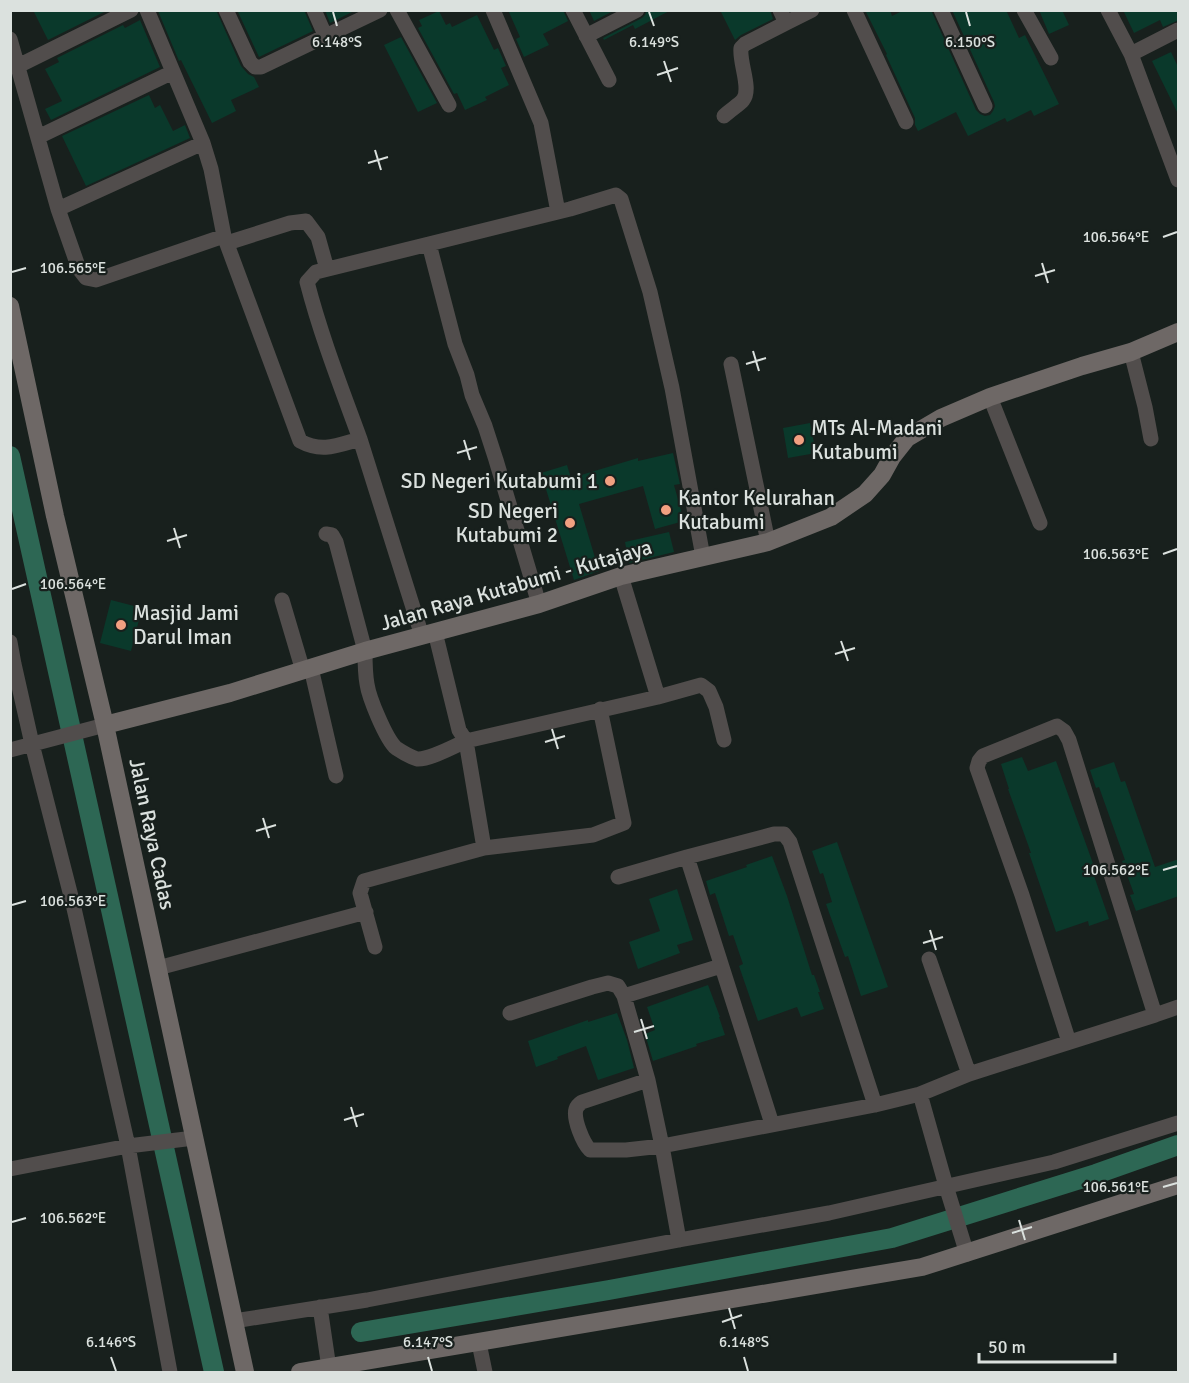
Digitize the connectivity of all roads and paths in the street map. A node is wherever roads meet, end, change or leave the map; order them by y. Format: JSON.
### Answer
{"nodes":[{"id":1,"x":131,"y":10,"type":"edge"},
{"id":2,"x":147,"y":10,"type":"edge"},
{"id":3,"x":226,"y":10,"type":"edge"},
{"id":4,"x":314,"y":10,"type":"edge"},
{"id":5,"x":381,"y":10,"type":"edge"},
{"id":6,"x":397,"y":10,"type":"edge"},
{"id":7,"x":493,"y":10,"type":"edge"},
{"id":8,"x":573,"y":10,"type":"edge"},
{"id":9,"x":637,"y":10,"type":"edge"},
{"id":10,"x":812,"y":10,"type":"edge"},
{"id":11,"x":854,"y":10,"type":"edge"},
{"id":12,"x":941,"y":10,"type":"edge"},
{"id":13,"x":1024,"y":10,"type":"edge"},
{"id":14,"x":1108,"y":10,"type":"edge"},
{"id":15,"x":783,"y":17,"type":"edge"},
{"id":16,"x":1179,"y":30,"type":"edge"},
{"id":17,"x":326,"y":36,"type":"junction"},
{"id":18,"x":586,"y":36,"type":"junction"},
{"id":19,"x":10,"y":39,"type":"edge"},
{"id":20,"x":1131,"y":54,"type":"junction"},
{"id":21,"x":1051,"y":58,"type":"dead end"},
{"id":22,"x":18,"y":66,"type":"junction"},
{"id":23,"x":173,"y":72,"type":"junction"},
{"id":24,"x":609,"y":80,"type":"dead end"},
{"id":25,"x":449,"y":105,"type":"dead end"},
{"id":26,"x":986,"y":106,"type":"dead end"},
{"id":27,"x":724,"y":116,"type":"dead end"},
{"id":28,"x":906,"y":122,"type":"dead end"},
{"id":29,"x":38,"y":137,"type":"junction"},
{"id":30,"x":203,"y":143,"type":"junction"},
{"id":31,"x":1172,"y":148,"type":"edge"},
{"id":32,"x":1179,"y":180,"type":"edge"},
{"id":33,"x":58,"y":209,"type":"junction"},
{"id":34,"x":558,"y":212,"type":"junction"},
{"id":35,"x":226,"y":239,"type":"junction"},
{"id":36,"x":429,"y":244,"type":"junction"},
{"id":37,"x":327,"y":269,"type":"junction"},
{"id":38,"x":10,"y":306,"type":"edge"},
{"id":39,"x":1179,"y":332,"type":"edge"},
{"id":40,"x":1131,"y":352,"type":"junction"},
{"id":41,"x":731,"y":364,"type":"dead end"},
{"id":42,"x":990,"y":397,"type":"junction"},
{"id":43,"x":360,"y":439,"type":"junction"},
{"id":44,"x":1151,"y":439,"type":"dead end"},
{"id":45,"x":1040,"y":523,"type":"dead end"},
{"id":46,"x":326,"y":534,"type":"dead end"},
{"id":47,"x":768,"y":542,"type":"junction"},
{"id":48,"x":703,"y":557,"type":"junction"},
{"id":49,"x":621,"y":576,"type":"junction"},
{"id":50,"x":282,"y":600,"type":"dead end"},
{"id":51,"x":540,"y":604,"type":"junction"},
{"id":52,"x":429,"y":634,"type":"junction"},
{"id":53,"x":10,"y":642,"type":"edge"},
{"id":54,"x":365,"y":651,"type":"junction"},
{"id":55,"x":307,"y":669,"type":"junction"},
{"id":56,"x":658,"y":697,"type":"junction"},
{"id":57,"x":600,"y":709,"type":"junction"},
{"id":58,"x":96,"y":727,"type":"junction"},
{"id":59,"x":724,"y":740,"type":"dead end"},
{"id":60,"x":466,"y":741,"type":"junction"},
{"id":61,"x":38,"y":743,"type":"junction"},
{"id":62,"x":10,"y":750,"type":"edge"},
{"id":63,"x":336,"y":776,"type":"dead end"},
{"id":64,"x":484,"y":848,"type":"junction"},
{"id":65,"x":687,"y":857,"type":"junction"},
{"id":66,"x":618,"y":877,"type":"dead end"},
{"id":67,"x":366,"y":912,"type":"junction"},
{"id":68,"x":375,"y":947,"type":"dead end"},
{"id":69,"x":929,"y":959,"type":"dead end"},
{"id":70,"x":721,"y":966,"type":"junction"},
{"id":71,"x":158,"y":968,"type":"junction"},
{"id":72,"x":624,"y":996,"type":"junction"},
{"id":73,"x":1179,"y":1007,"type":"edge"},
{"id":74,"x":510,"y":1012,"type":"dead end"},
{"id":75,"x":1155,"y":1015,"type":"junction"},
{"id":76,"x":1070,"y":1042,"type":"junction"},
{"id":77,"x":969,"y":1074,"type":"junction"},
{"id":78,"x":648,"y":1080,"type":"junction"},
{"id":79,"x":921,"y":1094,"type":"junction"},
{"id":80,"x":875,"y":1105,"type":"junction"},
{"id":81,"x":1179,"y":1123,"type":"edge"},
{"id":82,"x":772,"y":1124,"type":"junction"},
{"id":83,"x":194,"y":1138,"type":"junction"},
{"id":84,"x":128,"y":1146,"type":"junction"},
{"id":85,"x":662,"y":1146,"type":"junction"},
{"id":86,"x":10,"y":1169,"type":"edge"},
{"id":87,"x":1179,"y":1185,"type":"edge"},
{"id":88,"x":946,"y":1186,"type":"junction"},
{"id":89,"x":679,"y":1240,"type":"junction"},
{"id":90,"x":965,"y":1247,"type":"junction"},
{"id":91,"x":320,"y":1307,"type":"junction"},
{"id":92,"x":234,"y":1320,"type":"junction"},
{"id":93,"x":479,"y":1343,"type":"junction"},
{"id":94,"x":329,"y":1368,"type":"junction"},
{"id":95,"x":170,"y":1372,"type":"edge"},
{"id":96,"x":245,"y":1372,"type":"edge"},
{"id":97,"x":300,"y":1372,"type":"edge"},
{"id":98,"x":485,"y":1372,"type":"edge"}],
"edges":[{"from":1,"to":22,"type":"street"},
{"from":2,"to":23,"type":"street"},
{"from":3,"to":17,"type":"street"},
{"from":4,"to":17,"type":"street"},
{"from":5,"to":17,"type":"street"},
{"from":6,"to":25,"type":"street"},
{"from":7,"to":34,"type":"street"},
{"from":8,"to":18,"type":"street"},
{"from":9,"to":18,"type":"street"},
{"from":10,"to":15,"type":"street"},
{"from":11,"to":28,"type":"street"},
{"from":12,"to":26,"type":"street"},
{"from":13,"to":21,"type":"street"},
{"from":14,"to":20,"type":"street"},
{"from":15,"to":27,"type":"street"},
{"from":16,"to":20,"type":"street"},
{"from":18,"to":24,"type":"street"},
{"from":19,"to":22,"type":"street"},
{"from":20,"to":31,"type":"street"},
{"from":22,"to":29,"type":"street"},
{"from":23,"to":29,"type":"street"},
{"from":23,"to":30,"type":"street"},
{"from":29,"to":33,"type":"street"},
{"from":30,"to":33,"type":"street"},
{"from":30,"to":35,"type":"street"},
{"from":31,"to":32,"type":"street"},
{"from":33,"to":35,"type":"street"},
{"from":34,"to":36,"type":"street"},
{"from":34,"to":48,"type":"street"},
{"from":35,"to":37,"type":"street"},
{"from":35,"to":43,"type":"street"},
{"from":36,"to":37,"type":"street"},
{"from":36,"to":51,"type":"street"},
{"from":37,"to":43,"type":"street"},
{"from":38,"to":58,"type":"street","name":"Jalan Raya Cadas"},
{"from":39,"to":40,"type":"street","name":"Jalan Raya Kutabumi - Kutajaya"},
{"from":40,"to":42,"type":"street","name":"Jalan Raya Kutabumi - Kutajaya"},
{"from":40,"to":44,"type":"street"},
{"from":41,"to":47,"type":"street"},
{"from":42,"to":45,"type":"street"},
{"from":42,"to":47,"type":"street","name":"Jalan Raya Kutabumi - Kutajaya"},
{"from":43,"to":52,"type":"street"},
{"from":46,"to":54,"type":"street"},
{"from":47,"to":48,"type":"street","name":"Jalan Raya Kutabumi - Kutajaya"},
{"from":48,"to":49,"type":"street","name":"Jalan Raya Kutabumi - Kutajaya"},
{"from":49,"to":51,"type":"street","name":"Jalan Raya Kutabumi - Kutajaya"},
{"from":49,"to":56,"type":"street"},
{"from":50,"to":55,"type":"street"},
{"from":51,"to":52,"type":"street","name":"Jalan Raya Kutabumi - Kutajaya"},
{"from":52,"to":54,"type":"street","name":"Jalan Raya Kutabumi - Kutajaya"},
{"from":52,"to":60,"type":"street"},
{"from":53,"to":61,"type":"street"},
{"from":54,"to":55,"type":"street","name":"Jalan Raya Kutabumi - Kutajaya"},
{"from":54,"to":60,"type":"street"},
{"from":55,"to":58,"type":"street","name":"Jalan Raya Kutabumi - Kutajaya"},
{"from":55,"to":63,"type":"street"},
{"from":56,"to":57,"type":"street"},
{"from":56,"to":59,"type":"street"},
{"from":57,"to":60,"type":"street"},
{"from":57,"to":64,"type":"street"},
{"from":58,"to":61,"type":"street","name":"Jalan Raya Kutabumi - Kutajaya"},
{"from":58,"to":71,"type":"street","name":"Jalan Raya Cadas"},
{"from":60,"to":64,"type":"street"},
{"from":61,"to":62,"type":"street","name":"Jalan Raya Kutabumi - Kutajaya"},
{"from":61,"to":84,"type":"street"},
{"from":64,"to":67,"type":"street"},
{"from":65,"to":66,"type":"street"},
{"from":65,"to":70,"type":"street"},
{"from":65,"to":80,"type":"street"},
{"from":67,"to":68,"type":"street"},
{"from":67,"to":71,"type":"street"},
{"from":69,"to":77,"type":"street"},
{"from":70,"to":72,"type":"street"},
{"from":70,"to":82,"type":"street"},
{"from":71,"to":83,"type":"street","name":"Jalan Raya Cadas"},
{"from":72,"to":74,"type":"street"},
{"from":72,"to":78,"type":"street"},
{"from":73,"to":75,"type":"street"},
{"from":75,"to":76,"type":"street"},
{"from":75,"to":76,"type":"street"},
{"from":76,"to":77,"type":"street"},
{"from":77,"to":79,"type":"street"},
{"from":78,"to":85,"type":"street"},
{"from":78,"to":85,"type":"street"},
{"from":79,"to":80,"type":"street"},
{"from":79,"to":88,"type":"street"},
{"from":80,"to":82,"type":"street"},
{"from":81,"to":88,"type":"street"},
{"from":82,"to":85,"type":"street"},
{"from":83,"to":84,"type":"street"},
{"from":83,"to":92,"type":"street","name":"Jalan Raya Cadas"},
{"from":84,"to":86,"type":"street"},
{"from":84,"to":95,"type":"street"},
{"from":85,"to":89,"type":"street"},
{"from":87,"to":90,"type":"street"},
{"from":88,"to":89,"type":"street"},
{"from":88,"to":90,"type":"street"},
{"from":89,"to":91,"type":"street"},
{"from":90,"to":93,"type":"street"},
{"from":91,"to":92,"type":"street"},
{"from":91,"to":94,"type":"street"},
{"from":92,"to":96,"type":"street","name":"Jalan Raya Cadas"},
{"from":93,"to":94,"type":"street"},
{"from":93,"to":98,"type":"street"},
{"from":94,"to":97,"type":"street"}]}
